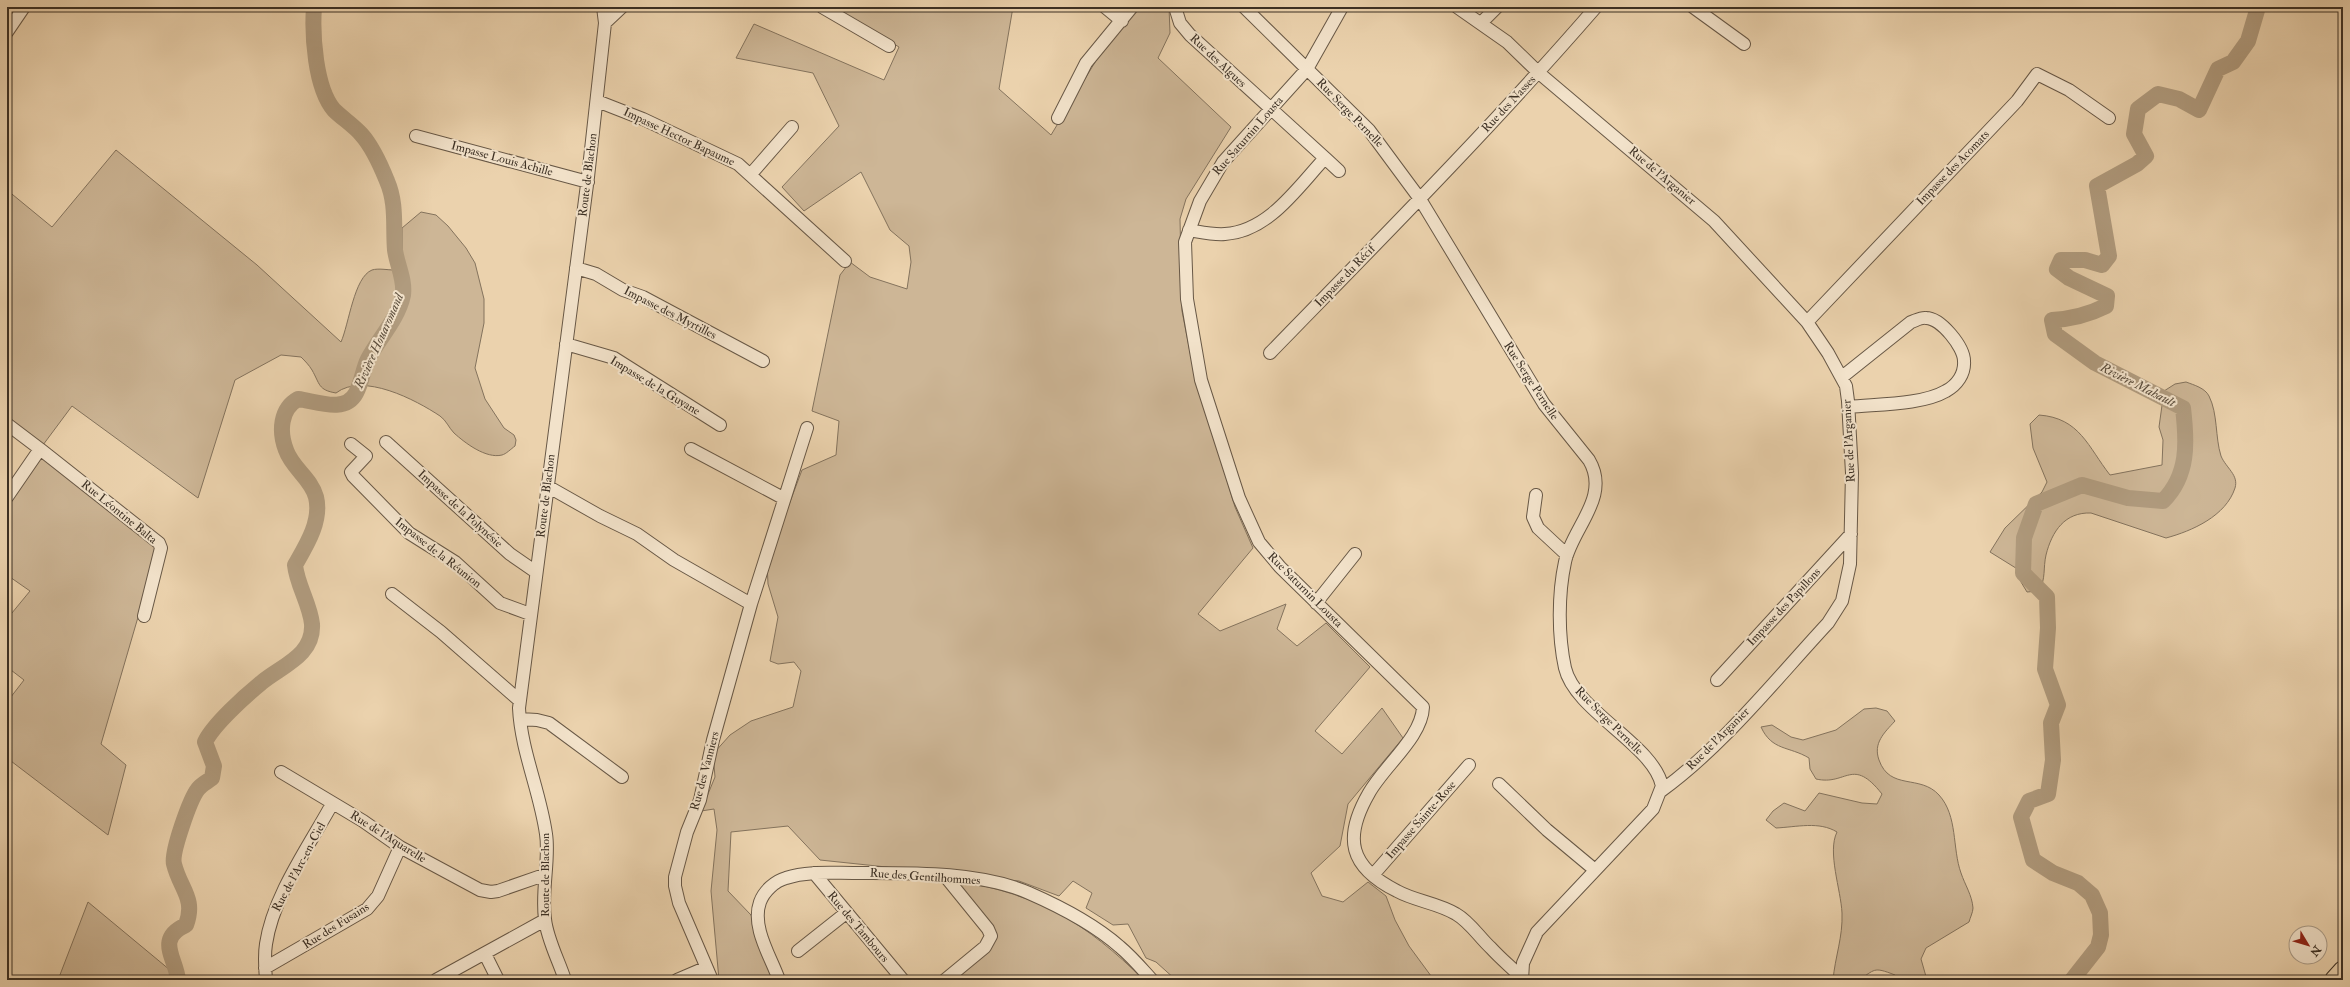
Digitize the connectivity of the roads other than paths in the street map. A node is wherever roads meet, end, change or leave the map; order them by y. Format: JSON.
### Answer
{"nodes":[{"id":1,"x":24,"y":7,"type":"edge"},
{"id":2,"x":603,"y":7,"type":"edge"},
{"id":3,"x":622,"y":7,"type":"edge"},
{"id":4,"x":822,"y":7,"type":"edge"},
{"id":5,"x":1105,"y":7,"type":"edge"},
{"id":6,"x":1132,"y":7,"type":"edge"},
{"id":7,"x":1175,"y":7,"type":"edge"},
{"id":8,"x":1244,"y":7,"type":"edge"},
{"id":9,"x":1342,"y":7,"type":"edge"},
{"id":10,"x":1457,"y":7,"type":"edge"},
{"id":11,"x":1497,"y":7,"type":"edge"},
{"id":12,"x":1596,"y":7,"type":"edge"},
{"id":13,"x":1693,"y":7,"type":"edge"},
{"id":14,"x":1122,"y":21,"type":"junction"},
{"id":15,"x":605,"y":23,"type":"junction"},
{"id":16,"x":1481,"y":23,"type":"junction"},
{"id":17,"x":7,"y":32,"type":"edge"},
{"id":18,"x":1744,"y":44,"type":"dead end"},
{"id":19,"x":888,"y":46,"type":"dead end"},
{"id":20,"x":1307,"y":69,"type":"junction"},
{"id":21,"x":1539,"y":73,"type":"junction"},
{"id":22,"x":597,"y":101,"type":"junction"},
{"id":23,"x":1271,"y":110,"type":"junction"},
{"id":24,"x":1058,"y":118,"type":"dead end"},
{"id":25,"x":2109,"y":118,"type":"dead end"},
{"id":26,"x":792,"y":127,"type":"dead end"},
{"id":27,"x":416,"y":136,"type":"dead end"},
{"id":28,"x":1325,"y":158,"type":"junction"},
{"id":29,"x":1339,"y":171,"type":"dead end"},
{"id":30,"x":751,"y":174,"type":"junction"},
{"id":31,"x":588,"y":182,"type":"junction"},
{"id":32,"x":1420,"y":199,"type":"junction"},
{"id":33,"x":1189,"y":230,"type":"junction"},
{"id":34,"x":845,"y":261,"type":"dead end"},
{"id":35,"x":576,"y":268,"type":"junction"},
{"id":36,"x":1807,"y":322,"type":"junction"},
{"id":37,"x":566,"y":344,"type":"junction"},
{"id":38,"x":1270,"y":354,"type":"dead end"},
{"id":39,"x":763,"y":361,"type":"dead end"},
{"id":40,"x":1842,"y":377,"type":"junction"},
{"id":41,"x":1849,"y":407,"type":"junction"},
{"id":42,"x":7,"y":424,"type":"edge"},
{"id":43,"x":720,"y":425,"type":"dead end"},
{"id":44,"x":807,"y":428,"type":"dead end"},
{"id":45,"x":386,"y":442,"type":"dead end"},
{"id":46,"x":351,"y":444,"type":"dead end"},
{"id":47,"x":40,"y":449,"type":"junction"},
{"id":48,"x":691,"y":449,"type":"dead end"},
{"id":49,"x":547,"y":486,"type":"junction"},
{"id":50,"x":1536,"y":495,"type":"dead end"},
{"id":51,"x":7,"y":496,"type":"edge"},
{"id":52,"x":783,"y":498,"type":"junction"},
{"id":53,"x":1851,"y":534,"type":"junction"},
{"id":54,"x":1355,"y":554,"type":"dead end"},
{"id":55,"x":1567,"y":555,"type":"junction"},
{"id":56,"x":536,"y":572,"type":"junction"},
{"id":57,"x":392,"y":594,"type":"dead end"},
{"id":58,"x":1316,"y":602,"type":"junction"},
{"id":59,"x":751,"y":604,"type":"junction"},
{"id":60,"x":530,"y":614,"type":"junction"},
{"id":61,"x":144,"y":616,"type":"dead end"},
{"id":62,"x":1717,"y":680,"type":"dead end"},
{"id":63,"x":520,"y":701,"type":"junction"},
{"id":64,"x":520,"y":719,"type":"junction"},
{"id":65,"x":1469,"y":765,"type":"dead end"},
{"id":66,"x":281,"y":772,"type":"dead end"},
{"id":67,"x":622,"y":777,"type":"dead end"},
{"id":68,"x":1499,"y":784,"type":"dead end"},
{"id":69,"x":1661,"y":791,"type":"junction"},
{"id":70,"x":332,"y":804,"type":"junction"},
{"id":71,"x":400,"y":847,"type":"junction"},
{"id":72,"x":1595,"y":870,"type":"junction"},
{"id":73,"x":814,"y":873,"type":"junction"},
{"id":74,"x":544,"y":875,"type":"junction"},
{"id":75,"x":1373,"y":875,"type":"junction"},
{"id":76,"x":946,"y":876,"type":"junction"},
{"id":77,"x":846,"y":913,"type":"junction"},
{"id":78,"x":545,"y":920,"type":"junction"},
{"id":79,"x":798,"y":951,"type":"dead end"},
{"id":80,"x":485,"y":954,"type":"junction"},
{"id":81,"x":705,"y":968,"type":"junction"},
{"id":82,"x":2343,"y":970,"type":"edge"},
{"id":83,"x":266,"y":974,"type":"edge"},
{"id":84,"x":1521,"y":979,"type":"edge"},
{"id":85,"x":436,"y":980,"type":"edge"},
{"id":86,"x":498,"y":980,"type":"edge"},
{"id":87,"x":565,"y":980,"type":"edge"},
{"id":88,"x":677,"y":980,"type":"edge"},
{"id":89,"x":712,"y":980,"type":"edge"},
{"id":90,"x":779,"y":980,"type":"edge"},
{"id":91,"x":903,"y":980,"type":"edge"},
{"id":92,"x":945,"y":980,"type":"edge"},
{"id":93,"x":1152,"y":980,"type":"edge"},
{"id":94,"x":2334,"y":980,"type":"edge"}],
"edges":[{"from":1,"to":17,"type":"street"},
{"from":2,"to":15,"type":"street","name":"Route de Blachon"},
{"from":3,"to":15,"type":"street"},
{"from":4,"to":19,"type":"street"},
{"from":5,"to":14,"type":"street"},
{"from":6,"to":14,"type":"street"},
{"from":7,"to":23,"type":"street","name":"Rue des Algues"},
{"from":8,"to":20,"type":"street","name":"Rue Serge Pernelle"},
{"from":9,"to":20,"type":"street","name":"Rue Saturnin Lousta"},
{"from":10,"to":16,"type":"street","name":"Rue de l'Arganier"},
{"from":11,"to":16,"type":"street"},
{"from":12,"to":21,"type":"street","name":"Rue des Nasses"},
{"from":13,"to":18,"type":"street"},
{"from":14,"to":24,"type":"street"},
{"from":15,"to":22,"type":"street","name":"Route de Blachon"},
{"from":16,"to":21,"type":"street","name":"Rue de l'Arganier"},
{"from":20,"to":23,"type":"street","name":"Rue Saturnin Lousta"},
{"from":20,"to":32,"type":"street","name":"Rue Serge Pernelle"},
{"from":21,"to":32,"type":"street","name":"Rue des Nasses"},
{"from":21,"to":36,"type":"street","name":"Rue de l'Arganier"},
{"from":22,"to":30,"type":"street","name":"Impasse Hector Bapaume"},
{"from":22,"to":31,"type":"street","name":"Route de Blachon"},
{"from":23,"to":28,"type":"street","name":"Rue des Algues"},
{"from":23,"to":33,"type":"street","name":"Rue Saturnin Lousta"},
{"from":25,"to":36,"type":"street","name":"Impasse des Acomats"},
{"from":26,"to":30,"type":"street"},
{"from":27,"to":31,"type":"street","name":"Impasse Louis Achille"},
{"from":28,"to":29,"type":"street","name":"Rue des Algues"},
{"from":28,"to":33,"type":"street"},
{"from":30,"to":34,"type":"street","name":"Impasse Hector Bapaume"},
{"from":31,"to":35,"type":"street","name":"Route de Blachon"},
{"from":32,"to":38,"type":"street","name":"Impasse du Récif"},
{"from":32,"to":55,"type":"street","name":"Rue Serge Pernelle"},
{"from":33,"to":58,"type":"street","name":"Rue Saturnin Lousta"},
{"from":35,"to":37,"type":"street","name":"Route de Blachon"},
{"from":35,"to":39,"type":"street","name":"Impasse des Myrtilles"},
{"from":36,"to":40,"type":"street","name":"Rue de l'Arganier"},
{"from":37,"to":43,"type":"street","name":"Impasse de la Guyane"},
{"from":37,"to":49,"type":"street","name":"Route de Blachon"},
{"from":40,"to":41,"type":"street","name":"Rue de l'Arganier"},
{"from":40,"to":41,"type":"street"},
{"from":41,"to":53,"type":"street","name":"Rue de l'Arganier"},
{"from":42,"to":47,"type":"street","name":"Rue Léontine Balta"},
{"from":44,"to":52,"type":"street","name":"Rue des Vanniers"},
{"from":45,"to":56,"type":"street","name":"Impasse de la Polynésie"},
{"from":46,"to":60,"type":"street","name":"Impasse de la Réunion"},
{"from":47,"to":51,"type":"street"},
{"from":47,"to":61,"type":"street","name":"Rue Léontine Balta"},
{"from":48,"to":52,"type":"street"},
{"from":49,"to":56,"type":"street","name":"Route de Blachon"},
{"from":49,"to":59,"type":"street"},
{"from":50,"to":55,"type":"street"},
{"from":52,"to":59,"type":"street","name":"Rue des Vanniers"},
{"from":53,"to":62,"type":"street","name":"Impasse des Papillons"},
{"from":53,"to":69,"type":"street","name":"Rue de l'Arganier"},
{"from":54,"to":58,"type":"street"},
{"from":55,"to":69,"type":"street","name":"Rue Serge Pernelle"},
{"from":56,"to":60,"type":"street","name":"Route de Blachon"},
{"from":57,"to":63,"type":"street"},
{"from":58,"to":75,"type":"street","name":"Rue Saturnin Lousta"},
{"from":59,"to":81,"type":"street","name":"Rue des Vanniers"},
{"from":60,"to":63,"type":"street","name":"Route de Blachon"},
{"from":63,"to":64,"type":"street","name":"Route de Blachon"},
{"from":64,"to":67,"type":"street"},
{"from":64,"to":74,"type":"street","name":"Route de Blachon"},
{"from":65,"to":75,"type":"street","name":"Impasse Sainte-Rose"},
{"from":66,"to":70,"type":"street","name":"Rue de l'Aquarelle"},
{"from":68,"to":72,"type":"street"},
{"from":69,"to":72,"type":"street"},
{"from":70,"to":71,"type":"street","name":"Rue de l'Aquarelle"},
{"from":70,"to":83,"type":"street","name":"Rue de l'Arc-en-Ciel"},
{"from":71,"to":74,"type":"street","name":"Rue de l'Aquarelle"},
{"from":71,"to":83,"type":"street","name":"Rue des Fusains"},
{"from":72,"to":84,"type":"street"},
{"from":73,"to":76,"type":"street","name":"Rue des Gentilhommes"},
{"from":73,"to":77,"type":"street","name":"Rue des Tambours"},
{"from":73,"to":90,"type":"street","name":"Rue des Gentilhommes"},
{"from":74,"to":78,"type":"street","name":"Route de Blachon"},
{"from":75,"to":84,"type":"street","name":"Rue Saturnin Lousta"},
{"from":76,"to":92,"type":"street"},
{"from":76,"to":93,"type":"street","name":"Rue des Gentilhommes"},
{"from":77,"to":79,"type":"street"},
{"from":77,"to":91,"type":"street","name":"Rue des Tambours"},
{"from":78,"to":80,"type":"street"},
{"from":78,"to":87,"type":"street","name":"Route de Blachon"},
{"from":80,"to":85,"type":"street"},
{"from":80,"to":86,"type":"street"},
{"from":81,"to":88,"type":"street"},
{"from":81,"to":89,"type":"street","name":"Rue des Vanniers"},
{"from":82,"to":94,"type":"highway"}]}
